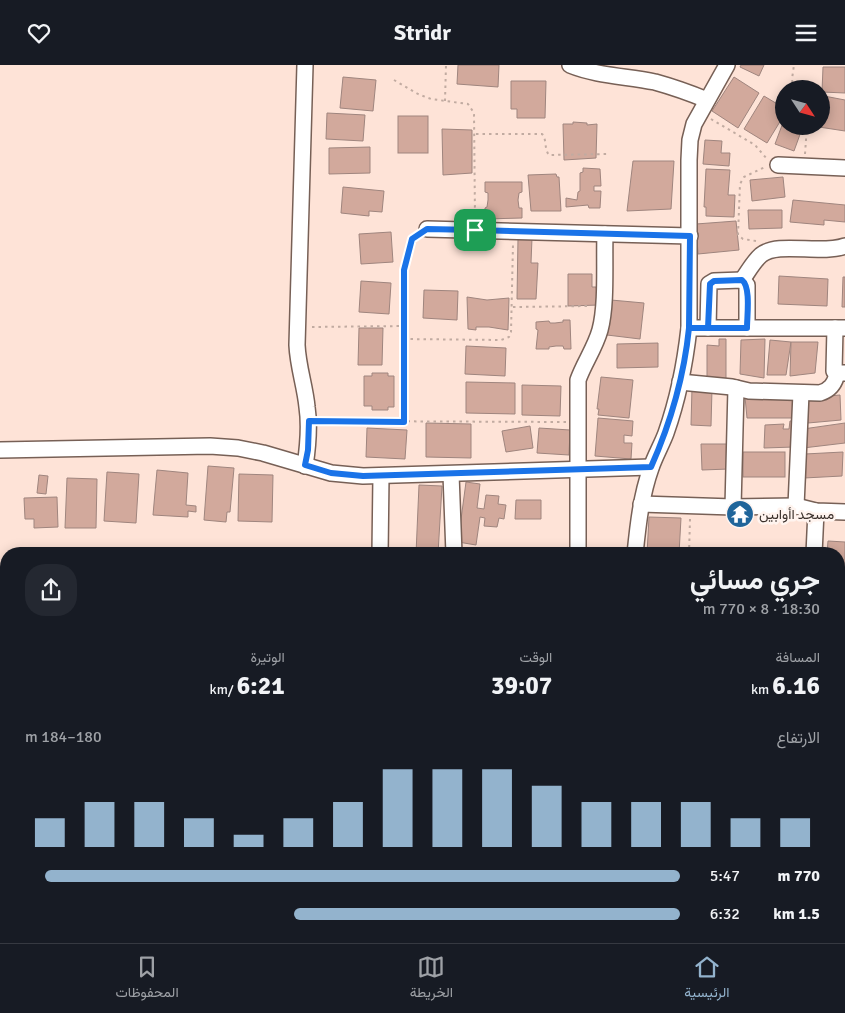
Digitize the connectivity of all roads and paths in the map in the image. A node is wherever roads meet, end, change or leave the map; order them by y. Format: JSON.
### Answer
{"nodes":[{"id":1,"x":306,"y":65,"type":"edge"},
{"id":2,"x":446,"y":65,"type":"edge"},
{"id":3,"x":570,"y":65,"type":"edge"},
{"id":4,"x":727,"y":65,"type":"edge"},
{"id":5,"x":794,"y":65,"type":"edge"},
{"id":6,"x":394,"y":80,"type":"dead end"},
{"id":7,"x":792,"y":80,"type":"edge"},
{"id":8,"x":445,"y":101,"type":"junction"},
{"id":9,"x":703,"y":107,"type":"junction"},
{"id":10,"x":475,"y":135,"type":"junction"},
{"id":11,"x":806,"y":135,"type":"edge"},
{"id":12,"x":610,"y":154,"type":"dead end"},
{"id":13,"x":774,"y":164,"type":"junction"},
{"id":14,"x":804,"y":166,"type":"junction"},
{"id":15,"x":845,"y":168,"type":"edge"},
{"id":16,"x":427,"y":229,"type":"joint"},
{"id":17,"x":475,"y":230,"type":"junction"},
{"id":18,"x":513,"y":231,"type":"junction"},
{"id":19,"x":605,"y":234,"type":"junction"},
{"id":20,"x":690,"y":236,"type":"junction"},
{"id":21,"x":845,"y":246,"type":"edge"},
{"id":22,"x":766,"y":252,"type":"junction"},
{"id":23,"x":742,"y":280,"type":"junction"},
{"id":24,"x":603,"y":306,"type":"junction"},
{"id":25,"x":512,"y":307,"type":"junction"},
{"id":26,"x":404,"y":326,"type":"junction"},
{"id":27,"x":298,"y":327,"type":"junction"},
{"id":28,"x":689,"y":328,"type":"junction"},
{"id":29,"x":708,"y":328,"type":"junction"},
{"id":30,"x":747,"y":328,"type":"junction"},
{"id":31,"x":840,"y":328,"type":"edge"},
{"id":32,"x":404,"y":339,"type":"junction"},
{"id":33,"x":841,"y":373,"type":"edge"},
{"id":34,"x":680,"y":382,"type":"junction"},
{"id":35,"x":736,"y":388,"type":"junction"},
{"id":36,"x":801,"y":393,"type":"junction"},
{"id":37,"x":309,"y":421,"type":"junction"},
{"id":38,"x":404,"y":422,"type":"junction"},
{"id":39,"x":578,"y":422,"type":"junction"},
{"id":40,"x":0,"y":450,"type":"edge"},
{"id":41,"x":305,"y":465,"type":"junction"},
{"id":42,"x":651,"y":467,"type":"junction"},
{"id":43,"x":577,"y":469,"type":"junction"},
{"id":44,"x":451,"y":474,"type":"junction"},
{"id":45,"x":381,"y":476,"type":"junction"},
{"id":46,"x":641,"y":504,"type":"junction"},
{"id":47,"x":690,"y":506,"type":"junction"},
{"id":48,"x":796,"y":506,"type":"junction"},
{"id":49,"x":733,"y":507,"type":"junction"},
{"id":50,"x":816,"y":511,"type":"junction"},
{"id":51,"x":845,"y":512,"type":"edge"},
{"id":52,"x":380,"y":547,"type":"edge"},
{"id":53,"x":454,"y":547,"type":"edge"},
{"id":54,"x":578,"y":547,"type":"edge"},
{"id":55,"x":636,"y":547,"type":"edge"},
{"id":56,"x":689,"y":547,"type":"edge"},
{"id":57,"x":814,"y":547,"type":"edge"}],
"edges":[{"from":1,"to":27,"type":"street"},
{"from":2,"to":8,"type":"path"},
{"from":3,"to":9,"type":"street"},
{"from":4,"to":9,"type":"street"},
{"from":5,"to":7,"type":"path"},
{"from":6,"to":8,"type":"path"},
{"from":8,"to":10,"type":"path"},
{"from":9,"to":13,"type":"path"},
{"from":9,"to":20,"type":"street"},
{"from":10,"to":12,"type":"path"},
{"from":10,"to":17,"type":"path"},
{"from":11,"to":14,"type":"path"},
{"from":13,"to":14,"type":"street"},
{"from":13,"to":22,"type":"path"},
{"from":14,"to":15,"type":"street"},
{"from":16,"to":17,"type":"street"},
{"from":16,"to":26,"type":"path"},
{"from":17,"to":18,"type":"street"},
{"from":18,"to":19,"type":"street"},
{"from":18,"to":25,"type":"path"},
{"from":19,"to":20,"type":"street"},
{"from":19,"to":24,"type":"street"},
{"from":20,"to":28,"type":"street"},
{"from":21,"to":22,"type":"street"},
{"from":22,"to":23,"type":"street"},
{"from":23,"to":29,"type":"street"},
{"from":23,"to":30,"type":"street"},
{"from":24,"to":25,"type":"path"},
{"from":24,"to":39,"type":"street"},
{"from":25,"to":32,"type":"path"},
{"from":26,"to":27,"type":"path"},
{"from":26,"to":32,"type":"path"},
{"from":27,"to":37,"type":"street"},
{"from":28,"to":29,"type":"street"},
{"from":28,"to":34,"type":"street"},
{"from":29,"to":30,"type":"street"},
{"from":30,"to":31,"type":"street"},
{"from":31,"to":33,"type":"street"},
{"from":32,"to":38,"type":"path"},
{"from":33,"to":36,"type":"street"},
{"from":34,"to":35,"type":"street"},
{"from":34,"to":42,"type":"street"},
{"from":35,"to":36,"type":"street"},
{"from":35,"to":49,"type":"street"},
{"from":36,"to":48,"type":"street"},
{"from":37,"to":38,"type":"path"},
{"from":37,"to":41,"type":"street"},
{"from":38,"to":39,"type":"path"},
{"from":39,"to":43,"type":"street"},
{"from":40,"to":41,"type":"street"},
{"from":41,"to":45,"type":"street"},
{"from":42,"to":43,"type":"street"},
{"from":42,"to":46,"type":"street"},
{"from":43,"to":44,"type":"street"},
{"from":43,"to":54,"type":"street"},
{"from":44,"to":45,"type":"street"},
{"from":44,"to":53,"type":"street"},
{"from":45,"to":52,"type":"street"},
{"from":46,"to":47,"type":"street"},
{"from":46,"to":55,"type":"street"},
{"from":47,"to":49,"type":"street"},
{"from":47,"to":56,"type":"path"},
{"from":48,"to":49,"type":"street"},
{"from":48,"to":50,"type":"street"},
{"from":50,"to":51,"type":"street"},
{"from":50,"to":57,"type":"street"}]}
